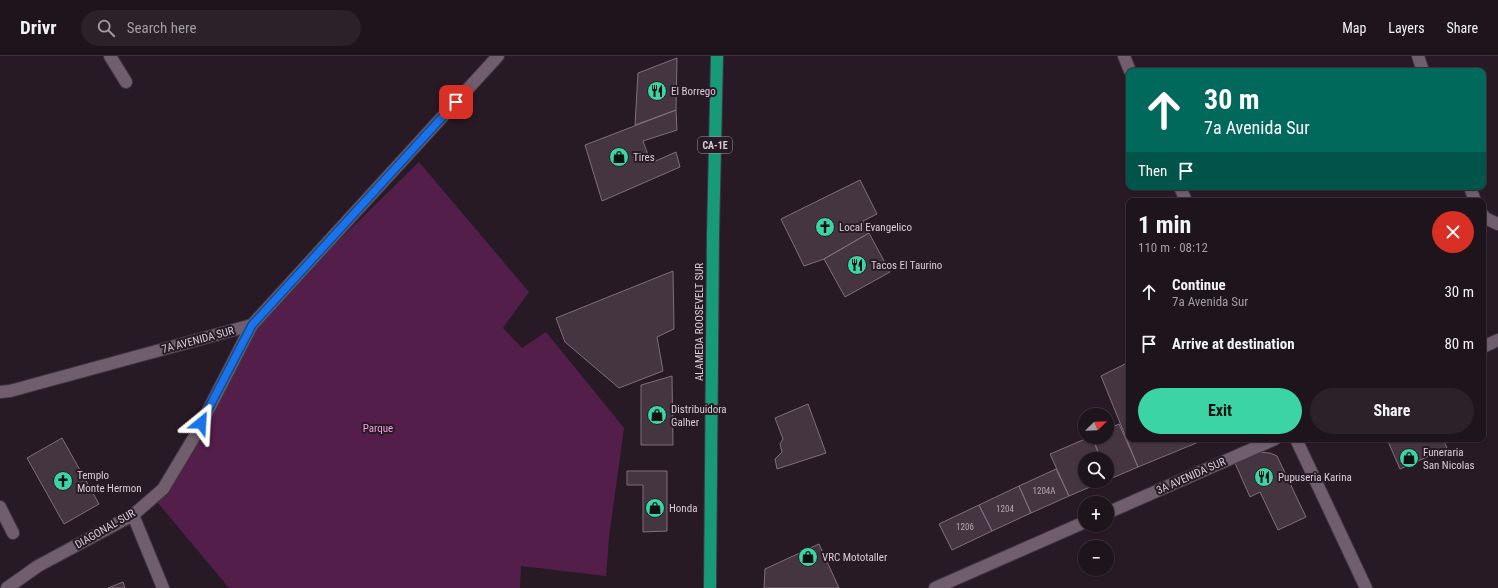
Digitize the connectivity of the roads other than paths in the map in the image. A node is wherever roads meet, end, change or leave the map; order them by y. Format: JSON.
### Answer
{"nodes":[{"id":1,"x":110,"y":56,"type":"edge"},
{"id":2,"x":498,"y":56,"type":"edge"},
{"id":3,"x":716,"y":56,"type":"edge"},
{"id":4,"x":1124,"y":56,"type":"edge"},
{"id":5,"x":1418,"y":56,"type":"edge"},
{"id":6,"x":1129,"y":68,"type":"edge"},
{"id":7,"x":1423,"y":68,"type":"edge"},
{"id":8,"x":126,"y":82,"type":"dead end"},
{"id":9,"x":1486,"y":218,"type":"edge"},
{"id":10,"x":1498,"y":224,"type":"edge"},
{"id":11,"x":252,"y":325,"type":"junction"},
{"id":12,"x":1498,"y":340,"type":"edge"},
{"id":13,"x":1486,"y":346,"type":"edge"},
{"id":14,"x":0,"y":392,"type":"edge"},
{"id":15,"x":1268,"y":442,"type":"edge"},
{"id":16,"x":1297,"y":442,"type":"edge"},
{"id":17,"x":0,"y":507,"type":"edge"},
{"id":18,"x":1114,"y":510,"type":"edge"},
{"id":19,"x":133,"y":515,"type":"junction"},
{"id":20,"x":1078,"y":525,"type":"edge"},
{"id":21,"x":13,"y":534,"type":"dead end"},
{"id":22,"x":7,"y":588,"type":"edge"},
{"id":23,"x":163,"y":588,"type":"edge"},
{"id":24,"x":710,"y":588,"type":"edge"},
{"id":25,"x":935,"y":588,"type":"edge"},
{"id":26,"x":1366,"y":588,"type":"edge"}],
"edges":[{"from":1,"to":8,"type":"street"},
{"from":2,"to":11,"type":"street"},
{"from":3,"to":24,"type":"highway","name":"ALAMEDA ROOSEVELT SUR","number":"CA-1E"},
{"from":4,"to":6,"type":"street"},
{"from":5,"to":7,"type":"street"},
{"from":9,"to":10,"type":"street"},
{"from":11,"to":14,"type":"street","name":"7A AVENIDA SUR"},
{"from":11,"to":19,"type":"street","name":"DIAGONAL SUR"},
{"from":12,"to":13,"type":"street"},
{"from":15,"to":18,"type":"street","name":"3A AVENIDA SUR"},
{"from":16,"to":26,"type":"street"},
{"from":17,"to":21,"type":"street"},
{"from":19,"to":22,"type":"street","name":"DIAGONAL SUR"},
{"from":19,"to":23,"type":"street"},
{"from":20,"to":25,"type":"street"}]}
